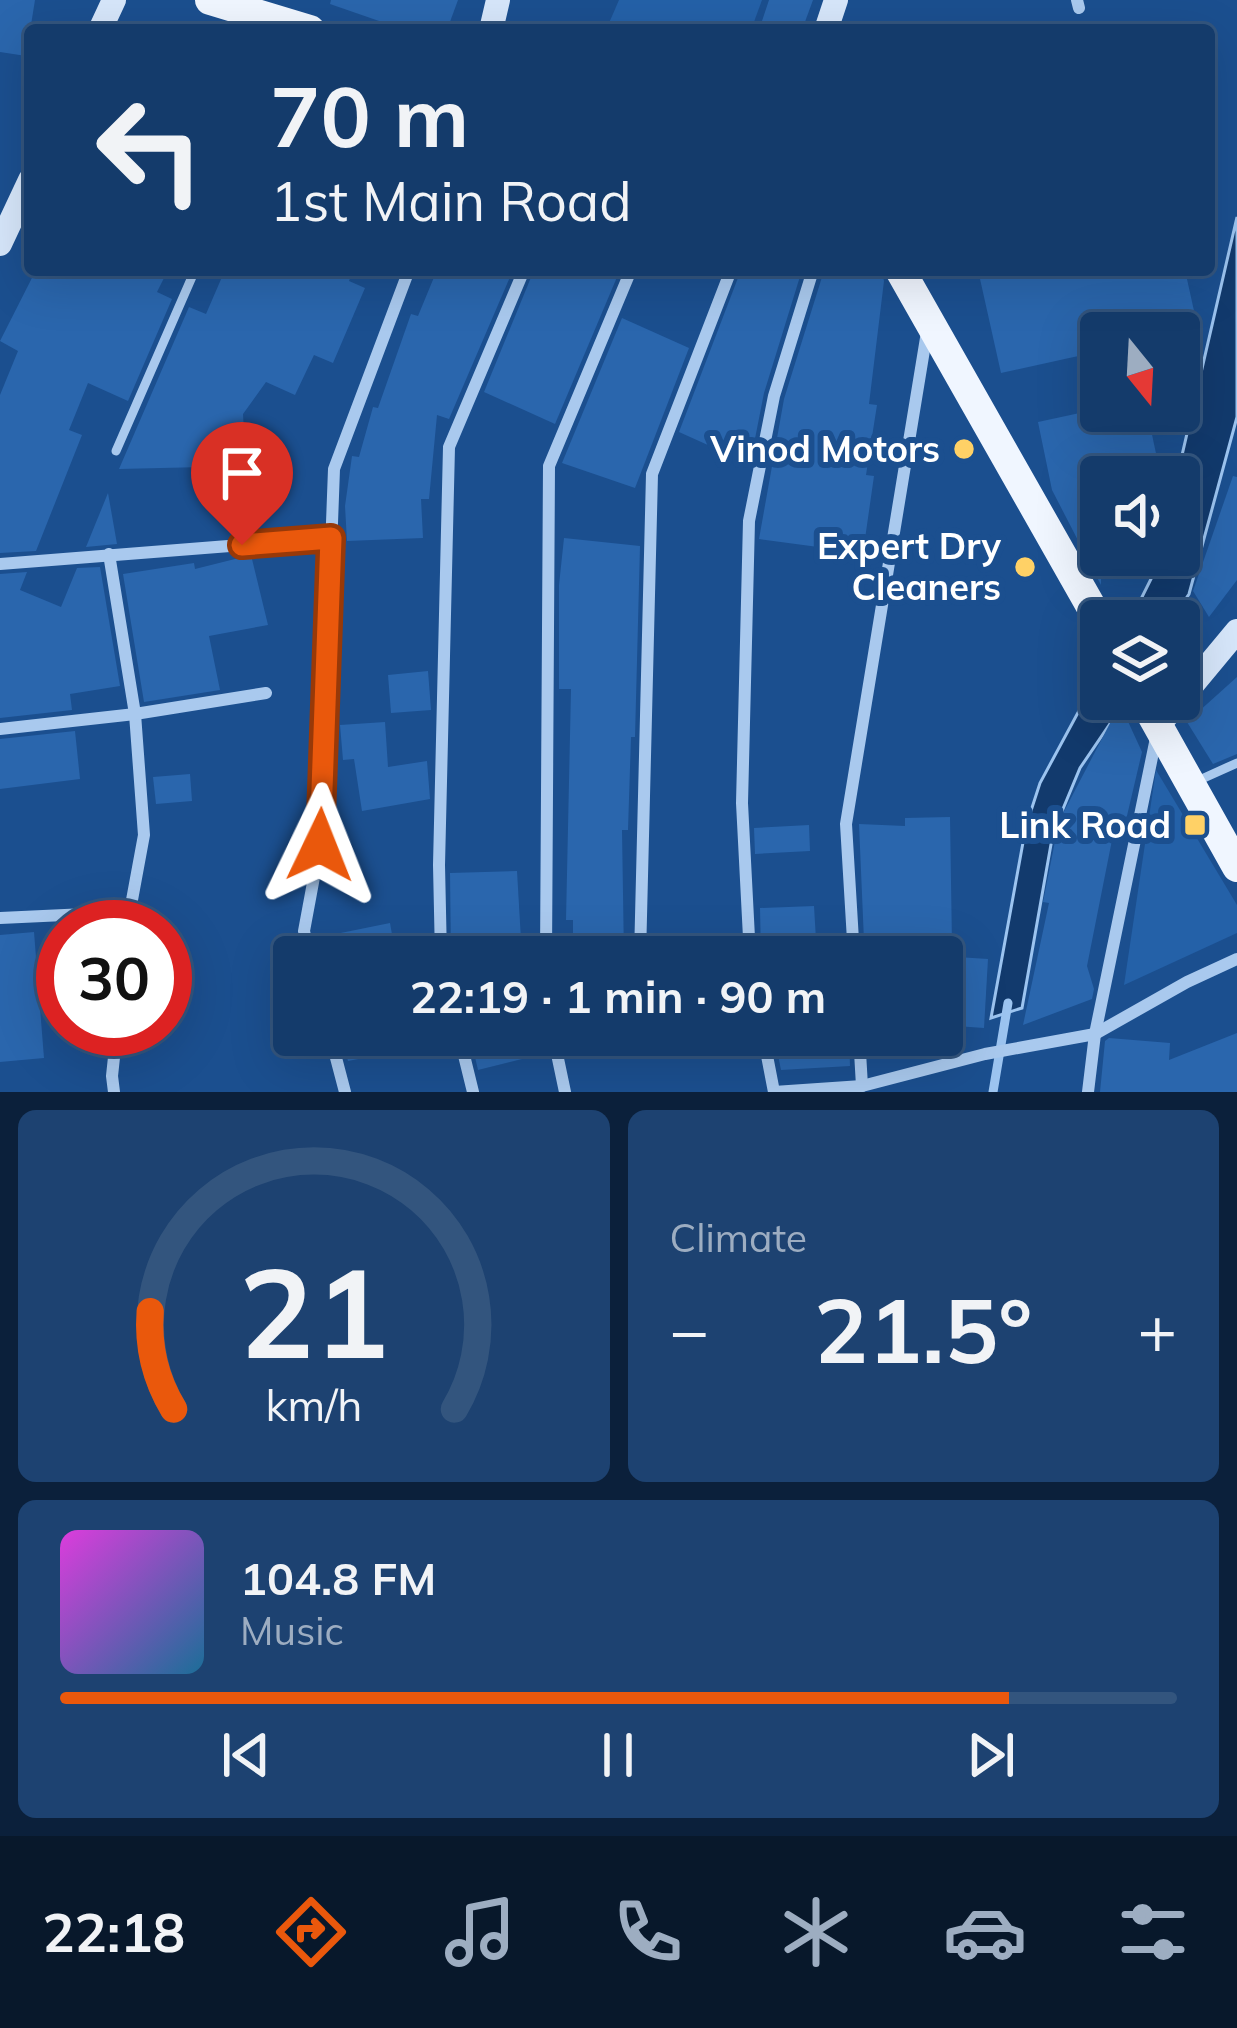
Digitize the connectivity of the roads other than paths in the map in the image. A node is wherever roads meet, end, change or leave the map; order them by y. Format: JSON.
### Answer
{"nodes":[{"id":1,"x":210,"y":0,"type":"edge"},
{"id":2,"x":288,"y":24,"type":"edge"},
{"id":3,"x":24,"y":193,"type":"edge"},
{"id":4,"x":0,"y":244,"type":"edge"},
{"id":5,"x":192,"y":276,"type":"edge"},
{"id":6,"x":407,"y":276,"type":"edge"},
{"id":7,"x":521,"y":276,"type":"edge"},
{"id":8,"x":629,"y":276,"type":"edge"},
{"id":9,"x":729,"y":276,"type":"edge"},
{"id":10,"x":811,"y":276,"type":"edge"},
{"id":11,"x":904,"y":276,"type":"edge"},
{"id":12,"x":929,"y":319,"type":"junction"},
{"id":13,"x":116,"y":451,"type":"dead end"},
{"id":14,"x":331,"y":538,"type":"junction"},
{"id":15,"x":109,"y":554,"type":"junction"},
{"id":16,"x":0,"y":564,"type":"edge"},
{"id":17,"x":1087,"y":600,"type":"edge"},
{"id":18,"x":1237,"y":631,"type":"edge"},
{"id":19,"x":1200,"y":665,"type":"edge"},
{"id":20,"x":266,"y":693,"type":"dead end"},
{"id":21,"x":135,"y":714,"type":"junction"},
{"id":22,"x":1149,"y":720,"type":"edge"},
{"id":23,"x":1154,"y":720,"type":"edge"},
{"id":24,"x":0,"y":729,"type":"edge"},
{"id":25,"x":1237,"y":763,"type":"edge"},
{"id":26,"x":1190,"y":784,"type":"junction"},
{"id":27,"x":1237,"y":867,"type":"edge"},
{"id":28,"x":132,"y":900,"type":"edge"},
{"id":29,"x":0,"y":918,"type":"edge"},
{"id":30,"x":36,"y":919,"type":"edge"},
{"id":31,"x":305,"y":936,"type":"edge"},
{"id":32,"x":441,"y":936,"type":"edge"},
{"id":33,"x":546,"y":936,"type":"edge"},
{"id":34,"x":641,"y":936,"type":"edge"},
{"id":35,"x":749,"y":936,"type":"edge"},
{"id":36,"x":853,"y":936,"type":"edge"},
{"id":37,"x":1237,"y":959,"type":"edge"},
{"id":38,"x":1095,"y":1034,"type":"junction"},
{"id":39,"x":114,"y":1056,"type":"edge"},
{"id":40,"x":336,"y":1056,"type":"edge"},
{"id":41,"x":464,"y":1056,"type":"edge"},
{"id":42,"x":558,"y":1056,"type":"edge"},
{"id":43,"x":767,"y":1056,"type":"edge"},
{"id":44,"x":860,"y":1056,"type":"edge"},
{"id":45,"x":862,"y":1086,"type":"junction"},
{"id":46,"x":884,"y":1086,"type":"edge"},
{"id":47,"x":114,"y":1092,"type":"edge"},
{"id":48,"x":345,"y":1092,"type":"edge"},
{"id":49,"x":473,"y":1092,"type":"edge"},
{"id":50,"x":566,"y":1092,"type":"edge"},
{"id":51,"x":774,"y":1092,"type":"edge"},
{"id":52,"x":1088,"y":1092,"type":"edge"}],
"edges":[{"from":1,"to":2,"type":"main road"},
{"from":3,"to":4,"type":"street"},
{"from":5,"to":13,"type":"lane"},
{"from":6,"to":14,"type":"street"},
{"from":7,"to":32,"type":"street"},
{"from":8,"to":33,"type":"street"},
{"from":9,"to":34,"type":"street"},
{"from":10,"to":35,"type":"street"},
{"from":11,"to":12,"type":"main road"},
{"from":12,"to":17,"type":"main road"},
{"from":12,"to":36,"type":"street"},
{"from":14,"to":15,"type":"street"},
{"from":14,"to":31,"type":"street"},
{"from":15,"to":16,"type":"street"},
{"from":15,"to":21,"type":"street"},
{"from":18,"to":19,"type":"street"},
{"from":20,"to":21,"type":"street"},
{"from":21,"to":24,"type":"street"},
{"from":21,"to":28,"type":"street"},
{"from":22,"to":38,"type":"street"},
{"from":23,"to":26,"type":"main road"},
{"from":25,"to":26,"type":"lane"},
{"from":26,"to":27,"type":"main road"},
{"from":29,"to":30,"type":"street"},
{"from":37,"to":38,"type":"street"},
{"from":38,"to":46,"type":"street"},
{"from":38,"to":52,"type":"street"},
{"from":39,"to":47,"type":"street"},
{"from":40,"to":48,"type":"street"},
{"from":41,"to":49,"type":"street"},
{"from":42,"to":50,"type":"street"},
{"from":43,"to":51,"type":"street"},
{"from":44,"to":45,"type":"street"},
{"from":45,"to":46,"type":"street"},
{"from":45,"to":51,"type":"street"}]}
